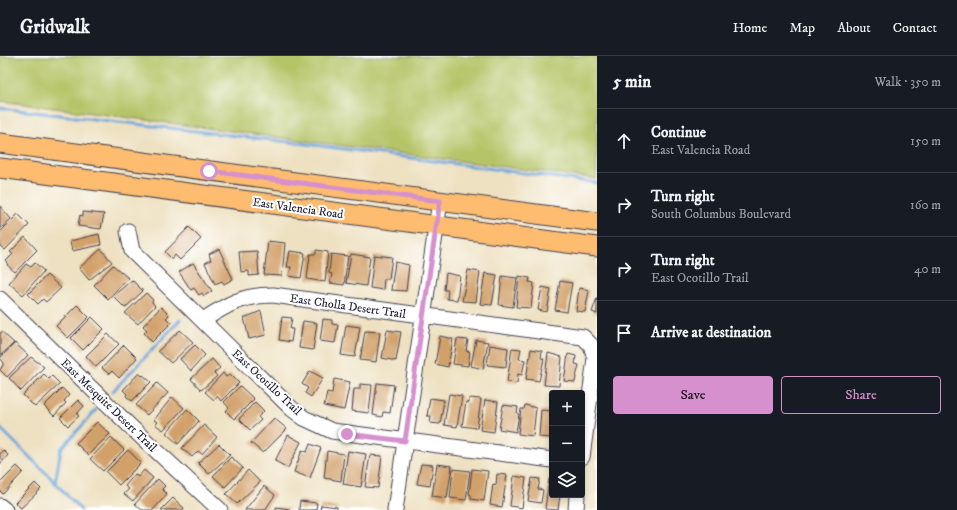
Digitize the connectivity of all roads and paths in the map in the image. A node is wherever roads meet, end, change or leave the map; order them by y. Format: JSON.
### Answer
{"nodes":[{"id":1,"x":0,"y":143,"type":"edge"},
{"id":2,"x":0,"y":168,"type":"edge"},
{"id":3,"x":440,"y":201,"type":"junction"},
{"id":4,"x":597,"y":222,"type":"edge"},
{"id":5,"x":436,"y":226,"type":"junction"},
{"id":6,"x":128,"y":232,"type":"dead end"},
{"id":7,"x":597,"y":247,"type":"edge"},
{"id":8,"x":0,"y":300,"type":"edge"},
{"id":9,"x":422,"y":316,"type":"junction"},
{"id":10,"x":203,"y":320,"type":"junction"},
{"id":11,"x":594,"y":343,"type":"edge"},
{"id":12,"x":585,"y":434,"type":"edge"},
{"id":13,"x":405,"y":441,"type":"junction"},
{"id":14,"x":549,"y":460,"type":"edge"},
{"id":15,"x":577,"y":498,"type":"edge"},
{"id":16,"x":0,"y":506,"type":"edge"},
{"id":17,"x":5,"y":510,"type":"edge"},
{"id":18,"x":220,"y":510,"type":"edge"},
{"id":19,"x":395,"y":510,"type":"edge"},
{"id":20,"x":576,"y":510,"type":"edge"}],
"edges":[{"from":1,"to":3,"type":"main road","name":"East Valencia Road"},
{"from":2,"to":5,"type":"main road","name":"East Valencia Road"},
{"from":3,"to":4,"type":"main road","name":"East Valencia Road"},
{"from":3,"to":5,"type":"street"},
{"from":5,"to":7,"type":"main road","name":"East Valencia Road"},
{"from":5,"to":9,"type":"street"},
{"from":6,"to":10,"type":"street","name":"East Ocotillo Trail"},
{"from":8,"to":18,"type":"street","name":"East Mesquite Desert Trail"},
{"from":9,"to":10,"type":"street","name":"East Cholla Desert Trail"},
{"from":9,"to":11,"type":"street","name":"East Cholla Desert Trail"},
{"from":9,"to":13,"type":"street"},
{"from":10,"to":13,"type":"street","name":"East Ocotillo Trail"},
{"from":11,"to":12,"type":"street"},
{"from":13,"to":14,"type":"street","name":"East Ocotillo Trail"},
{"from":13,"to":19,"type":"street"},
{"from":15,"to":20,"type":"street"},
{"from":16,"to":17,"type":"street"}]}
